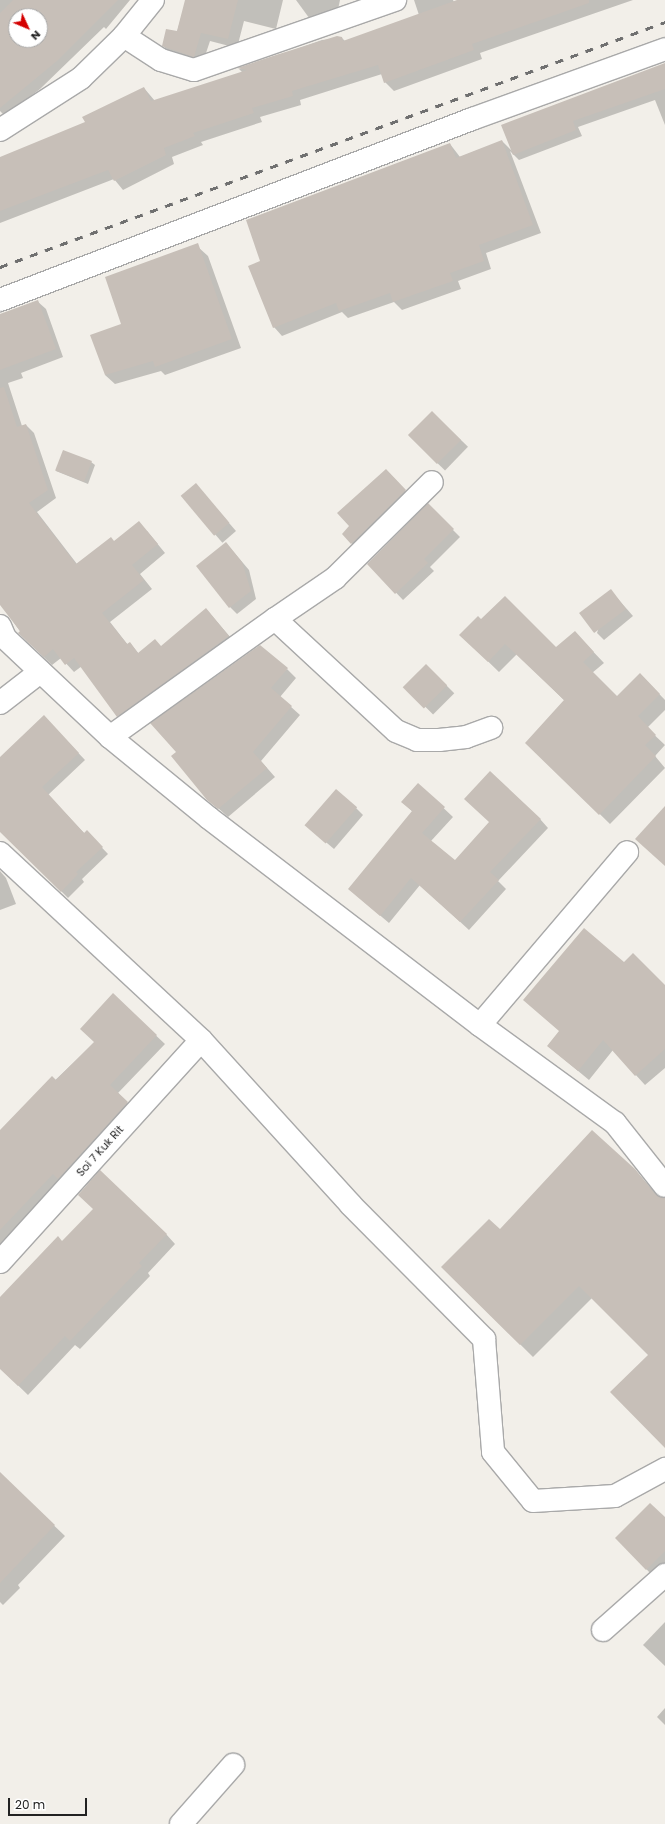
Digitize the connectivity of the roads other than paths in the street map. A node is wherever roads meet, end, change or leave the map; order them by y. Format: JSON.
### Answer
{"nodes":[{"id":1,"x":153,"y":0,"type":"edge"},
{"id":2,"x":395,"y":0,"type":"edge"},
{"id":3,"x":124,"y":36,"type":"junction"},
{"id":4,"x":665,"y":49,"type":"edge"},
{"id":5,"x":0,"y":130,"type":"edge"},
{"id":6,"x":0,"y":300,"type":"edge"},
{"id":7,"x":432,"y":482,"type":"dead end"},
{"id":8,"x":275,"y":618,"type":"junction"},
{"id":9,"x":0,"y":626,"type":"edge"},
{"id":10,"x":40,"y":672,"type":"junction"},
{"id":11,"x":0,"y":703,"type":"edge"},
{"id":12,"x":491,"y":728,"type":"dead end"},
{"id":13,"x":110,"y":737,"type":"junction"},
{"id":14,"x":627,"y":852,"type":"dead end"},
{"id":15,"x":0,"y":853,"type":"edge"},
{"id":16,"x":480,"y":1025,"type":"junction"},
{"id":17,"x":200,"y":1040,"type":"junction"},
{"id":18,"x":665,"y":1186,"type":"edge"},
{"id":19,"x":0,"y":1262,"type":"edge"},
{"id":20,"x":665,"y":1469,"type":"edge"},
{"id":21,"x":665,"y":1575,"type":"edge"},
{"id":22,"x":603,"y":1630,"type":"dead end"},
{"id":23,"x":233,"y":1765,"type":"dead end"},
{"id":24,"x":181,"y":1824,"type":"edge"}],
"edges":[{"from":1,"to":3,"type":"street"},
{"from":2,"to":3,"type":"street"},
{"from":3,"to":5,"type":"street"},
{"from":4,"to":6,"type":"street"},
{"from":7,"to":8,"type":"street"},
{"from":8,"to":12,"type":"street"},
{"from":8,"to":13,"type":"street"},
{"from":9,"to":10,"type":"street"},
{"from":10,"to":11,"type":"street"},
{"from":10,"to":13,"type":"street"},
{"from":13,"to":16,"type":"street"},
{"from":14,"to":16,"type":"street"},
{"from":15,"to":17,"type":"street"},
{"from":16,"to":18,"type":"street"},
{"from":17,"to":19,"type":"street","name":"Soi 7 Kuk Rit"},
{"from":17,"to":20,"type":"street"},
{"from":21,"to":22,"type":"street"},
{"from":23,"to":24,"type":"street"}]}
